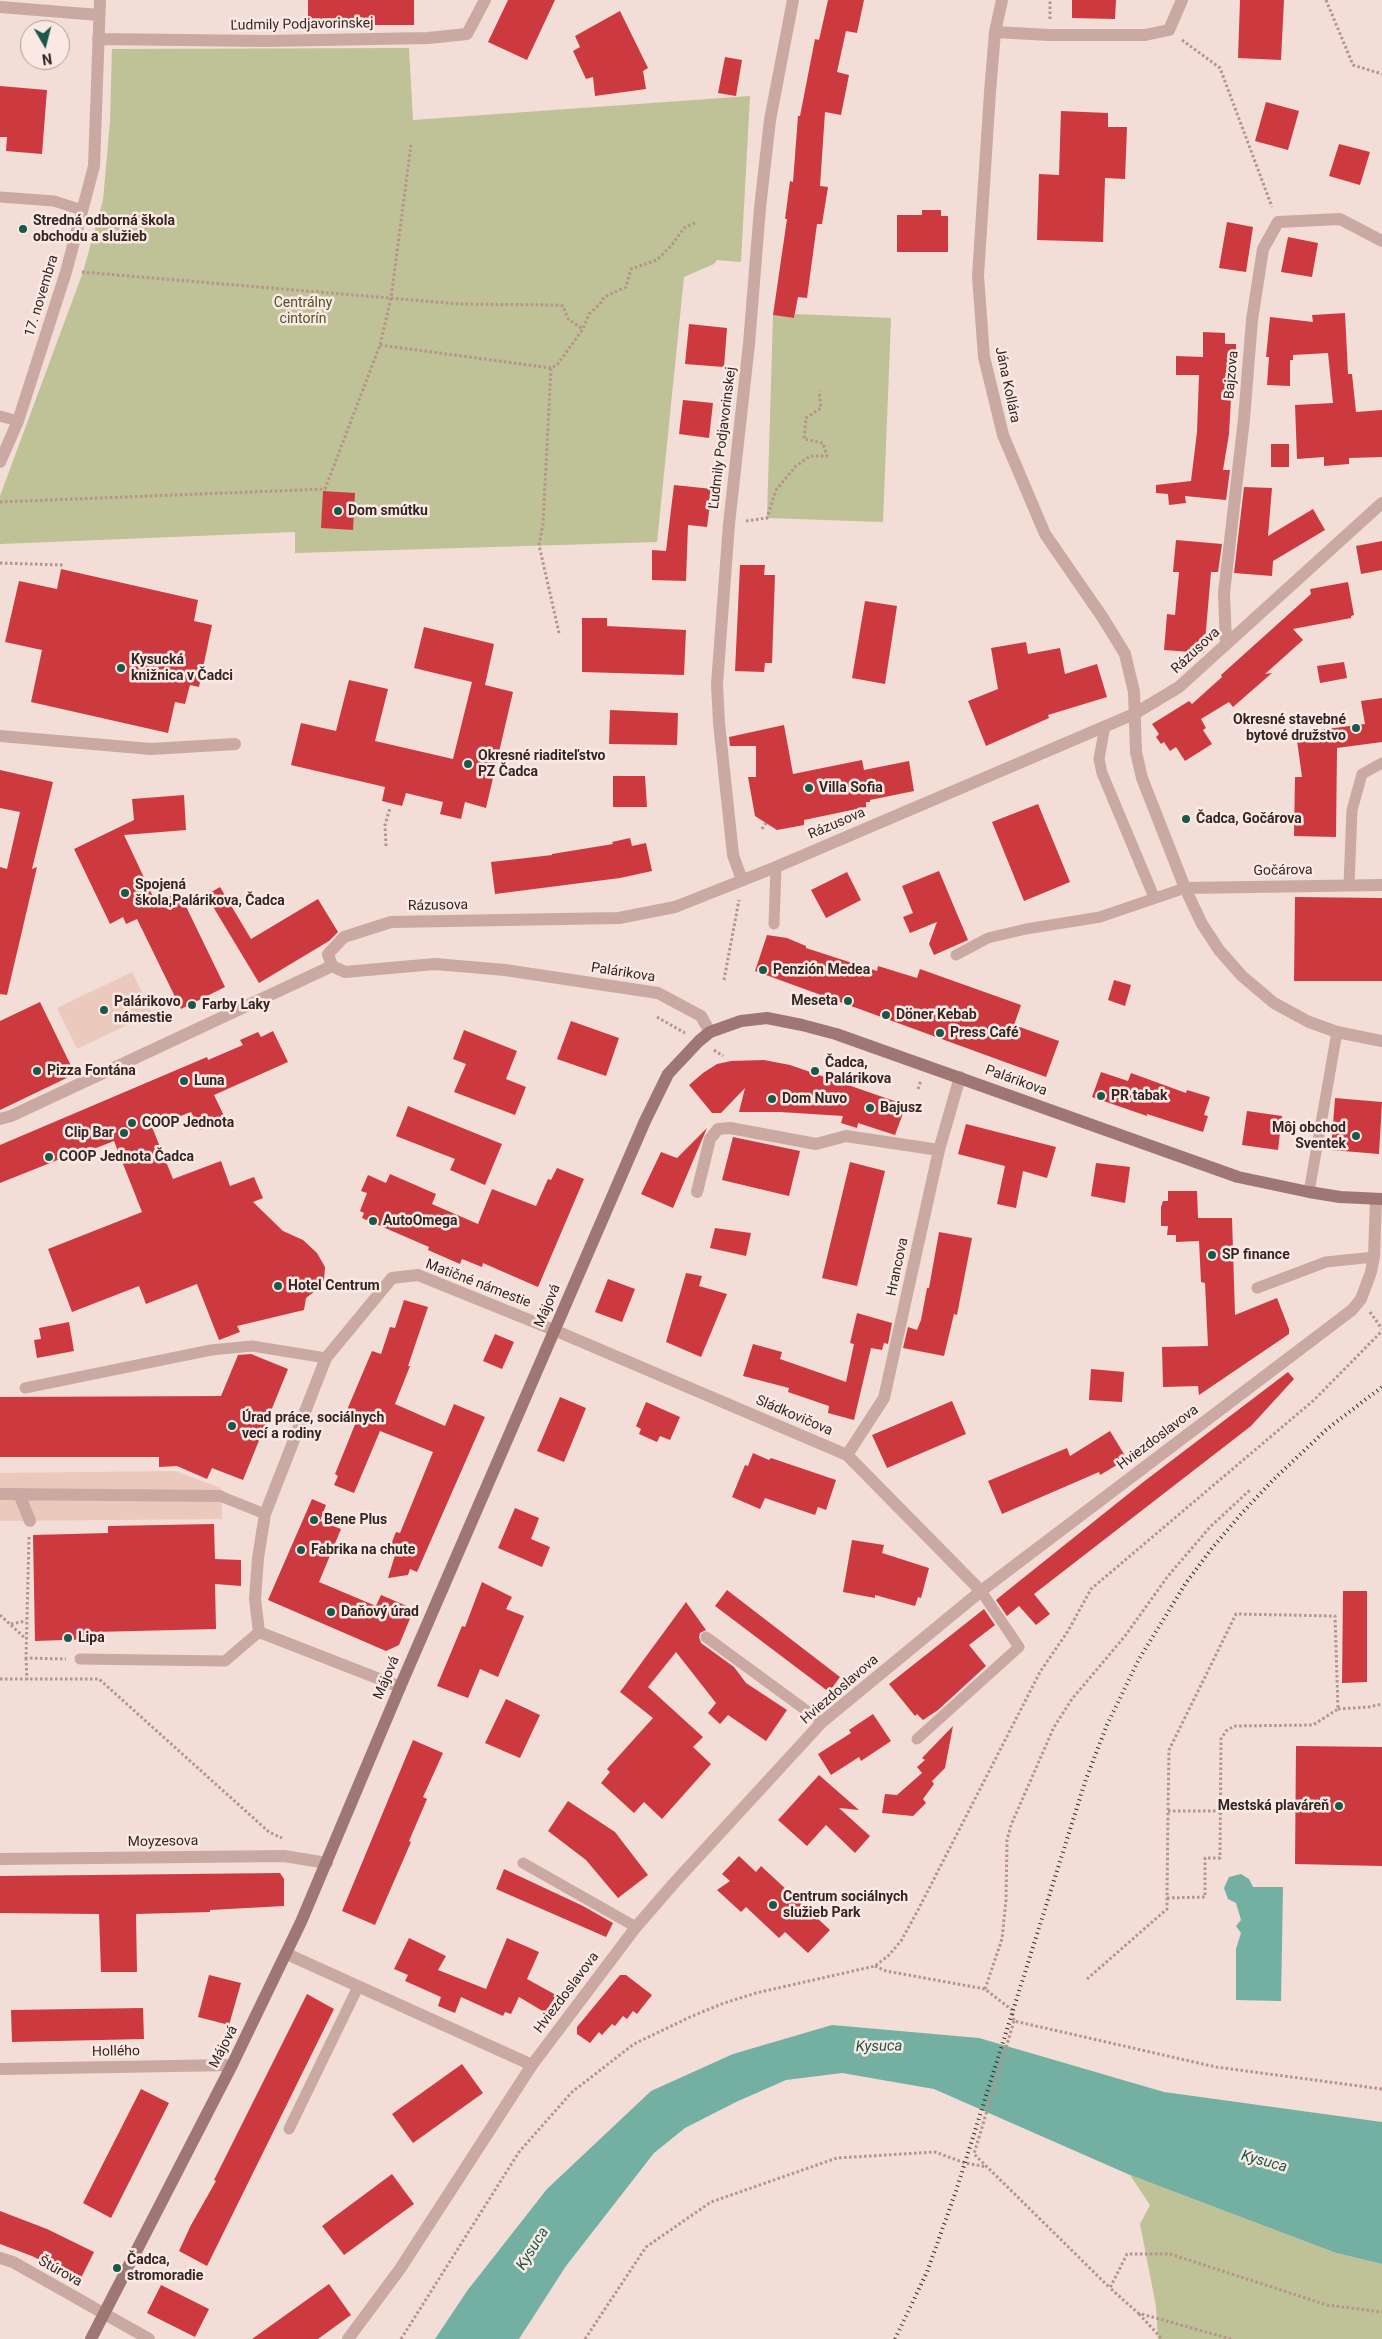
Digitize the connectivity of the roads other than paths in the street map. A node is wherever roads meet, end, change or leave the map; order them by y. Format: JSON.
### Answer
{"nodes":[{"id":1,"x":100,"y":0,"type":"edge"},
{"id":2,"x":485,"y":0,"type":"edge"},
{"id":3,"x":793,"y":0,"type":"edge"},
{"id":4,"x":1002,"y":0,"type":"edge"},
{"id":5,"x":1182,"y":0,"type":"edge"},
{"id":6,"x":0,"y":7,"type":"edge"},
{"id":7,"x":99,"y":15,"type":"junction"},
{"id":8,"x":995,"y":32,"type":"junction"},
{"id":9,"x":98,"y":39,"type":"junction"},
{"id":10,"x":0,"y":197,"type":"edge"},
{"id":11,"x":82,"y":210,"type":"junction"},
{"id":12,"x":1382,"y":241,"type":"edge"},
{"id":13,"x":0,"y":416,"type":"edge"},
{"id":14,"x":18,"y":421,"type":"junction"},
{"id":15,"x":0,"y":462,"type":"edge"},
{"id":16,"x":1382,"y":503,"type":"edge"},
{"id":17,"x":1226,"y":644,"type":"junction"},
{"id":18,"x":1134,"y":714,"type":"junction"},
{"id":19,"x":1105,"y":726,"type":"junction"},
{"id":20,"x":0,"y":736,"type":"edge"},
{"id":21,"x":235,"y":744,"type":"dead end"},
{"id":22,"x":1382,"y":764,"type":"edge"},
{"id":23,"x":776,"y":867,"type":"junction"},
{"id":24,"x":742,"y":880,"type":"junction"},
{"id":25,"x":1349,"y":885,"type":"junction"},
{"id":26,"x":1382,"y":885,"type":"edge"},
{"id":27,"x":1185,"y":888,"type":"junction"},
{"id":28,"x":1154,"y":897,"type":"junction"},
{"id":29,"x":774,"y":924,"type":"dead end"},
{"id":30,"x":956,"y":955,"type":"dead end"},
{"id":31,"x":332,"y":966,"type":"junction"},
{"id":32,"x":710,"y":1032,"type":"junction"},
{"id":33,"x":1337,"y":1032,"type":"junction"},
{"id":34,"x":1382,"y":1041,"type":"edge"},
{"id":35,"x":960,"y":1077,"type":"junction"},
{"id":36,"x":0,"y":1118,"type":"edge"},
{"id":37,"x":939,"y":1150,"type":"junction"},
{"id":38,"x":697,"y":1192,"type":"dead end"},
{"id":39,"x":1309,"y":1192,"type":"junction"},
{"id":40,"x":1379,"y":1199,"type":"edge"},
{"id":41,"x":1374,"y":1258,"type":"junction"},
{"id":42,"x":1257,"y":1288,"type":"dead end"},
{"id":43,"x":554,"y":1330,"type":"junction"},
{"id":44,"x":326,"y":1358,"type":"junction"},
{"id":45,"x":25,"y":1388,"type":"dead end"},
{"id":46,"x":847,"y":1455,"type":"junction"},
{"id":47,"x":0,"y":1494,"type":"edge"},
{"id":48,"x":19,"y":1494,"type":"junction"},
{"id":49,"x":220,"y":1496,"type":"joint"},
{"id":50,"x":265,"y":1514,"type":"junction"},
{"id":51,"x":30,"y":1521,"type":"road end"},
{"id":52,"x":982,"y":1591,"type":"junction"},
{"id":53,"x":259,"y":1632,"type":"junction"},
{"id":54,"x":706,"y":1637,"type":"dead end"},
{"id":55,"x":80,"y":1659,"type":"road end"},
{"id":56,"x":400,"y":1687,"type":"junction"},
{"id":57,"x":822,"y":1722,"type":"junction"},
{"id":58,"x":917,"y":1740,"type":"dead end"},
{"id":59,"x":0,"y":1859,"type":"edge"},
{"id":60,"x":326,"y":1863,"type":"junction"},
{"id":61,"x":523,"y":1863,"type":"dead end"},
{"id":62,"x":636,"y":1927,"type":"junction"},
{"id":63,"x":287,"y":1954,"type":"junction"},
{"id":64,"x":358,"y":1986,"type":"junction"},
{"id":65,"x":232,"y":2065,"type":"junction"},
{"id":66,"x":532,"y":2065,"type":"junction"},
{"id":67,"x":0,"y":2069,"type":"edge"},
{"id":68,"x":290,"y":2129,"type":"dead end"},
{"id":69,"x":0,"y":2258,"type":"edge"},
{"id":70,"x":104,"y":2314,"type":"junction"},
{"id":71,"x":91,"y":2339,"type":"edge"},
{"id":72,"x":149,"y":2339,"type":"edge"},
{"id":73,"x":348,"y":2339,"type":"edge"}],
"edges":[{"from":1,"to":7,"type":"street","name":"17. novembra"},
{"from":2,"to":9,"type":"street","name":"Ľudmily Podjavorinskej"},
{"from":3,"to":24,"type":"street","name":"Ľudmily Podjavorinskej"},
{"from":4,"to":8,"type":"street","name":"Jána Kollára"},
{"from":5,"to":8,"type":"street"},
{"from":6,"to":7,"type":"street"},
{"from":7,"to":9,"type":"street","name":"17. novembra"},
{"from":8,"to":18,"type":"street","name":"Jána Kollára"},
{"from":9,"to":11,"type":"street","name":"17. novembra"},
{"from":10,"to":11,"type":"lane"},
{"from":11,"to":14,"type":"street","name":"17. novembra"},
{"from":12,"to":17,"type":"street","name":"Bajzova"},
{"from":13,"to":14,"type":"lane"},
{"from":14,"to":15,"type":"street","name":"17. novembra"},
{"from":16,"to":17,"type":"street","name":"Rázusova"},
{"from":17,"to":18,"type":"street","name":"Rázusova"},
{"from":18,"to":19,"type":"street","name":"Rázusova"},
{"from":18,"to":27,"type":"street","name":"Jána Kollára"},
{"from":19,"to":23,"type":"street","name":"Rázusova"},
{"from":19,"to":28,"type":"lane"},
{"from":20,"to":21,"type":"street"},
{"from":22,"to":25,"type":"lane"},
{"from":23,"to":24,"type":"street","name":"Rázusova"},
{"from":23,"to":29,"type":"lane"},
{"from":24,"to":31,"type":"street","name":"Rázusova"},
{"from":25,"to":26,"type":"street","name":"Gočárova"},
{"from":25,"to":27,"type":"street","name":"Gočárova"},
{"from":27,"to":28,"type":"lane"},
{"from":27,"to":33,"type":"street","name":"Jána Kollára"},
{"from":28,"to":30,"type":"lane"},
{"from":31,"to":32,"type":"street","name":"Palárikova"},
{"from":31,"to":36,"type":"street"},
{"from":32,"to":35,"type":"main road","name":"Palárikova"},
{"from":32,"to":43,"type":"main road","name":"Májová"},
{"from":33,"to":34,"type":"street","name":"Jána Kollára"},
{"from":33,"to":39,"type":"lane"},
{"from":35,"to":37,"type":"street","name":"Hrancova"},
{"from":35,"to":39,"type":"main road","name":"Palárikova"},
{"from":37,"to":38,"type":"street"},
{"from":37,"to":46,"type":"street","name":"Hrancova"},
{"from":39,"to":40,"type":"main road","name":"Palárikova"},
{"from":40,"to":41,"type":"street","name":"Hviezdoslavova"},
{"from":41,"to":42,"type":"lane"},
{"from":41,"to":52,"type":"street","name":"Hviezdoslavova"},
{"from":43,"to":44,"type":"street","name":"Matičné námestie"},
{"from":43,"to":46,"type":"street","name":"Sládkovičova"},
{"from":43,"to":56,"type":"main road","name":"Májová"},
{"from":44,"to":45,"type":"lane"},
{"from":44,"to":50,"type":"street","name":"Matičné námestie"},
{"from":46,"to":52,"type":"street","name":"Sládkovičova"},
{"from":47,"to":48,"type":"street"},
{"from":48,"to":49,"type":"street"},
{"from":48,"to":51,"type":"street"},
{"from":49,"to":50,"type":"lane"},
{"from":50,"to":53,"type":"street","name":"Matičné námestie"},
{"from":52,"to":57,"type":"street","name":"Hviezdoslavova"},
{"from":52,"to":58,"type":"lane"},
{"from":53,"to":55,"type":"lane"},
{"from":53,"to":56,"type":"street"},
{"from":54,"to":57,"type":"lane"},
{"from":56,"to":60,"type":"main road","name":"Májová"},
{"from":57,"to":62,"type":"street","name":"Hviezdoslavova"},
{"from":59,"to":60,"type":"street","name":"Moyzesova"},
{"from":60,"to":63,"type":"main road","name":"Májová"},
{"from":61,"to":62,"type":"lane"},
{"from":62,"to":66,"type":"street","name":"Hviezdoslavova"},
{"from":63,"to":64,"type":"street"},
{"from":63,"to":65,"type":"main road","name":"Májová"},
{"from":64,"to":66,"type":"street"},
{"from":64,"to":68,"type":"lane"},
{"from":65,"to":67,"type":"street","name":"Hollého"},
{"from":65,"to":70,"type":"main road","name":"Májová"},
{"from":66,"to":73,"type":"street","name":"Hviezdoslavova"},
{"from":69,"to":70,"type":"street","name":"Štúrova"},
{"from":70,"to":71,"type":"main road","name":"Májová"},
{"from":70,"to":72,"type":"street"}]}
